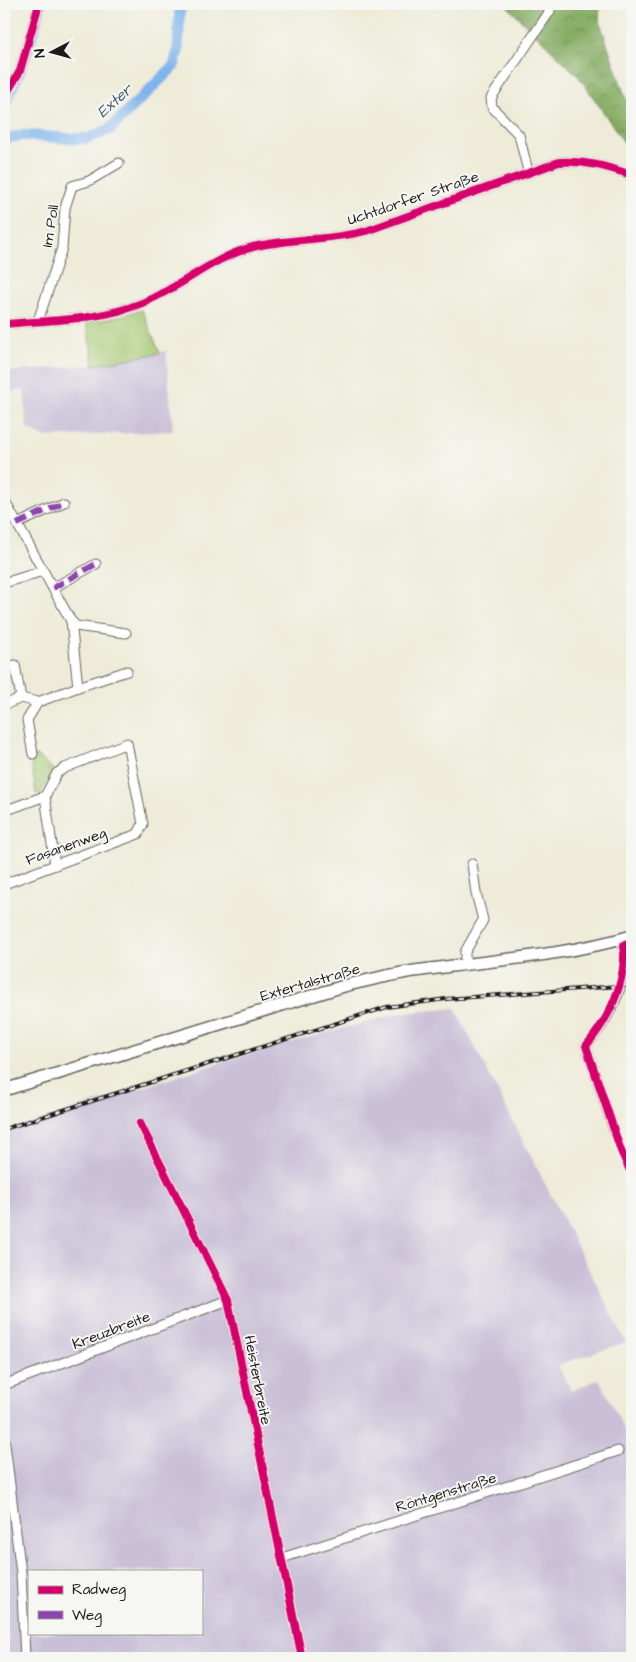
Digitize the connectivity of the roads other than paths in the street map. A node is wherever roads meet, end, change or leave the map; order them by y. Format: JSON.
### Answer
{"nodes":[{"id":1,"x":39,"y":4,"type":"edge"},
{"id":2,"x":546,"y":4,"type":"edge"},
{"id":3,"x":4,"y":98,"type":"edge"},
{"id":4,"x":119,"y":163,"type":"dead end"},
{"id":5,"x":528,"y":171,"type":"junction"},
{"id":6,"x":632,"y":175,"type":"edge"},
{"id":7,"x":38,"y":321,"type":"junction"},
{"id":8,"x":4,"y":324,"type":"edge"},
{"id":9,"x":4,"y":500,"type":"edge"},
{"id":10,"x":64,"y":502,"type":"dead end"},
{"id":11,"x":17,"y":524,"type":"junction"},
{"id":12,"x":96,"y":564,"type":"dead end"},
{"id":13,"x":43,"y":571,"type":"junction"},
{"id":14,"x":4,"y":583,"type":"edge"},
{"id":15,"x":53,"y":588,"type":"junction"},
{"id":16,"x":71,"y":621,"type":"junction"},
{"id":17,"x":126,"y":633,"type":"dead end"},
{"id":18,"x":15,"y":665,"type":"dead end"},
{"id":19,"x":127,"y":671,"type":"dead end"},
{"id":20,"x":78,"y":687,"type":"junction"},
{"id":21,"x":21,"y":698,"type":"junction"},
{"id":22,"x":38,"y":702,"type":"junction"},
{"id":23,"x":4,"y":705,"type":"edge"},
{"id":24,"x":33,"y":754,"type":"dead end"},
{"id":25,"x":45,"y":796,"type":"junction"},
{"id":26,"x":4,"y":811,"type":"edge"},
{"id":27,"x":55,"y":864,"type":"junction"},
{"id":28,"x":472,"y":864,"type":"dead end"},
{"id":29,"x":4,"y":884,"type":"edge"},
{"id":30,"x":627,"y":938,"type":"edge"},
{"id":31,"x":465,"y":965,"type":"junction"},
{"id":32,"x":4,"y":1090,"type":"edge"},
{"id":33,"x":140,"y":1123,"type":"dead end"},
{"id":34,"x":614,"y":1132,"type":"dead end"},
{"id":35,"x":228,"y":1300,"type":"junction"},
{"id":36,"x":4,"y":1385,"type":"edge"},
{"id":37,"x":4,"y":1437,"type":"edge"},
{"id":38,"x":618,"y":1451,"type":"dead end"},
{"id":39,"x":5,"y":1460,"type":"edge"},
{"id":40,"x":282,"y":1558,"type":"junction"},
{"id":41,"x":25,"y":1658,"type":"edge"},
{"id":42,"x":302,"y":1658,"type":"edge"}],
"edges":[{"from":1,"to":3,"type":"street"},
{"from":2,"to":5,"type":"street"},
{"from":4,"to":7,"type":"street","name":"Im Poll"},
{"from":5,"to":6,"type":"street","name":"Uchtdorfer Straße"},
{"from":5,"to":7,"type":"street","name":"Uchtdorfer Straße"},
{"from":7,"to":8,"type":"street","name":"Uchtdorfer Straße"},
{"from":9,"to":11,"type":"street"},
{"from":10,"to":11,"type":"street"},
{"from":11,"to":13,"type":"street"},
{"from":12,"to":15,"type":"street"},
{"from":13,"to":14,"type":"street"},
{"from":13,"to":15,"type":"street"},
{"from":15,"to":16,"type":"street"},
{"from":16,"to":17,"type":"street"},
{"from":16,"to":20,"type":"street"},
{"from":18,"to":21,"type":"street"},
{"from":19,"to":20,"type":"street"},
{"from":20,"to":22,"type":"street"},
{"from":21,"to":22,"type":"street"},
{"from":21,"to":23,"type":"street"},
{"from":22,"to":24,"type":"street"},
{"from":25,"to":26,"type":"street"},
{"from":25,"to":27,"type":"street"},
{"from":25,"to":27,"type":"street","name":"Fasanenweg"},
{"from":27,"to":29,"type":"street","name":"Fasanenweg"},
{"from":28,"to":31,"type":"street"},
{"from":30,"to":31,"type":"main road","name":"Extertalstraße"},
{"from":30,"to":34,"type":"street"},
{"from":31,"to":32,"type":"main road","name":"Extertalstraße"},
{"from":33,"to":35,"type":"street","name":"Heisterbreite"},
{"from":35,"to":36,"type":"street","name":"Kreuzbreite"},
{"from":35,"to":40,"type":"street","name":"Heisterbreite"},
{"from":37,"to":39,"type":"street"},
{"from":38,"to":40,"type":"street","name":"Röntgenstraße"},
{"from":39,"to":41,"type":"street"},
{"from":40,"to":42,"type":"street","name":"Heisterbreite"}]}
